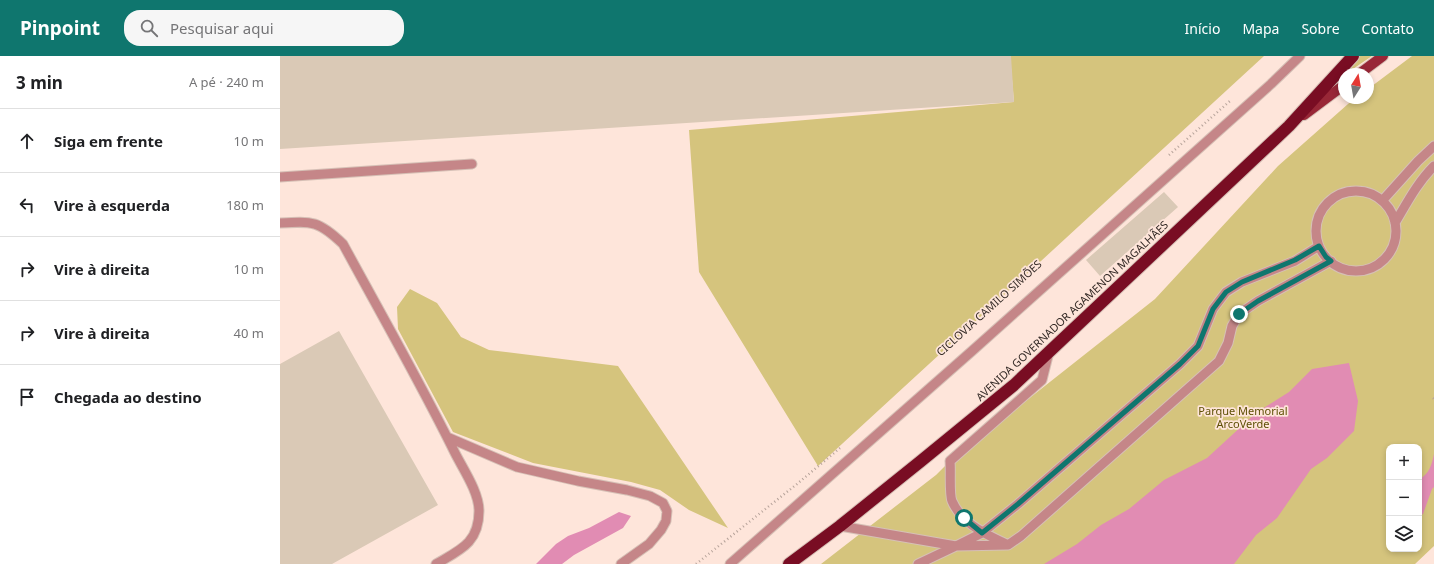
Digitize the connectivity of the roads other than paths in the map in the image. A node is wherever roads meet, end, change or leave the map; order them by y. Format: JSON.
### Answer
{"nodes":[{"id":1,"x":1300,"y":56,"type":"edge"},
{"id":2,"x":1353,"y":56,"type":"edge"},
{"id":3,"x":1383,"y":56,"type":"edge"},
{"id":4,"x":1367,"y":68,"type":"edge"},
{"id":5,"x":1338,"y":89,"type":"edge"},
{"id":6,"x":1289,"y":126,"type":"junction"},
{"id":7,"x":1434,"y":146,"type":"edge"},
{"id":8,"x":472,"y":164,"type":"dead end"},
{"id":9,"x":1434,"y":166,"type":"edge"},
{"id":10,"x":280,"y":177,"type":"edge"},
{"id":11,"x":1382,"y":201,"type":"junction"},
{"id":12,"x":280,"y":223,"type":"edge"},
{"id":13,"x":1395,"y":223,"type":"junction"},
{"id":14,"x":1319,"y":246,"type":"junction"},
{"id":15,"x":1331,"y":261,"type":"junction"},
{"id":16,"x":1049,"y":352,"type":"junction"},
{"id":17,"x":447,"y":437,"type":"junction"},
{"id":18,"x":840,"y":526,"type":"junction"},
{"id":19,"x":982,"y":533,"type":"junction"},
{"id":20,"x":1008,"y":545,"type":"junction"},
{"id":21,"x":956,"y":546,"type":"junction"},
{"id":22,"x":436,"y":564,"type":"edge"},
{"id":23,"x":621,"y":564,"type":"edge"},
{"id":24,"x":730,"y":564,"type":"edge"},
{"id":25,"x":789,"y":564,"type":"edge"},
{"id":26,"x":918,"y":564,"type":"edge"}],
"edges":[{"from":1,"to":24,"type":"lane"},
{"from":2,"to":6,"type":"highway","name":"AVENIDA GOVERNADOR AGAMENON MAGALHÃES"},
{"from":3,"to":4,"type":"main road"},
{"from":5,"to":6,"type":"main road"},
{"from":6,"to":16,"type":"highway","name":"AVENIDA GOVERNADOR AGAMENON MAGALHÃES"},
{"from":7,"to":11,"type":"lane"},
{"from":8,"to":10,"type":"lane"},
{"from":9,"to":13,"type":"lane"},
{"from":11,"to":13,"type":"lane"},
{"from":11,"to":14,"type":"lane"},
{"from":12,"to":17,"type":"lane"},
{"from":13,"to":15,"type":"lane"},
{"from":14,"to":15,"type":"lane"},
{"from":14,"to":19,"type":"lane"},
{"from":15,"to":20,"type":"lane"},
{"from":16,"to":18,"type":"highway","name":"AVENIDA GOVERNADOR AGAMENON MAGALHÃES"},
{"from":16,"to":19,"type":"lane"},
{"from":17,"to":22,"type":"lane"},
{"from":17,"to":23,"type":"lane"},
{"from":18,"to":21,"type":"lane"},
{"from":18,"to":25,"type":"highway","name":"AVENIDA GOVERNADOR AGAMENON MAGALHÃES"},
{"from":19,"to":20,"type":"lane"},
{"from":19,"to":21,"type":"lane"},
{"from":20,"to":21,"type":"lane"},
{"from":21,"to":26,"type":"lane"}]}
